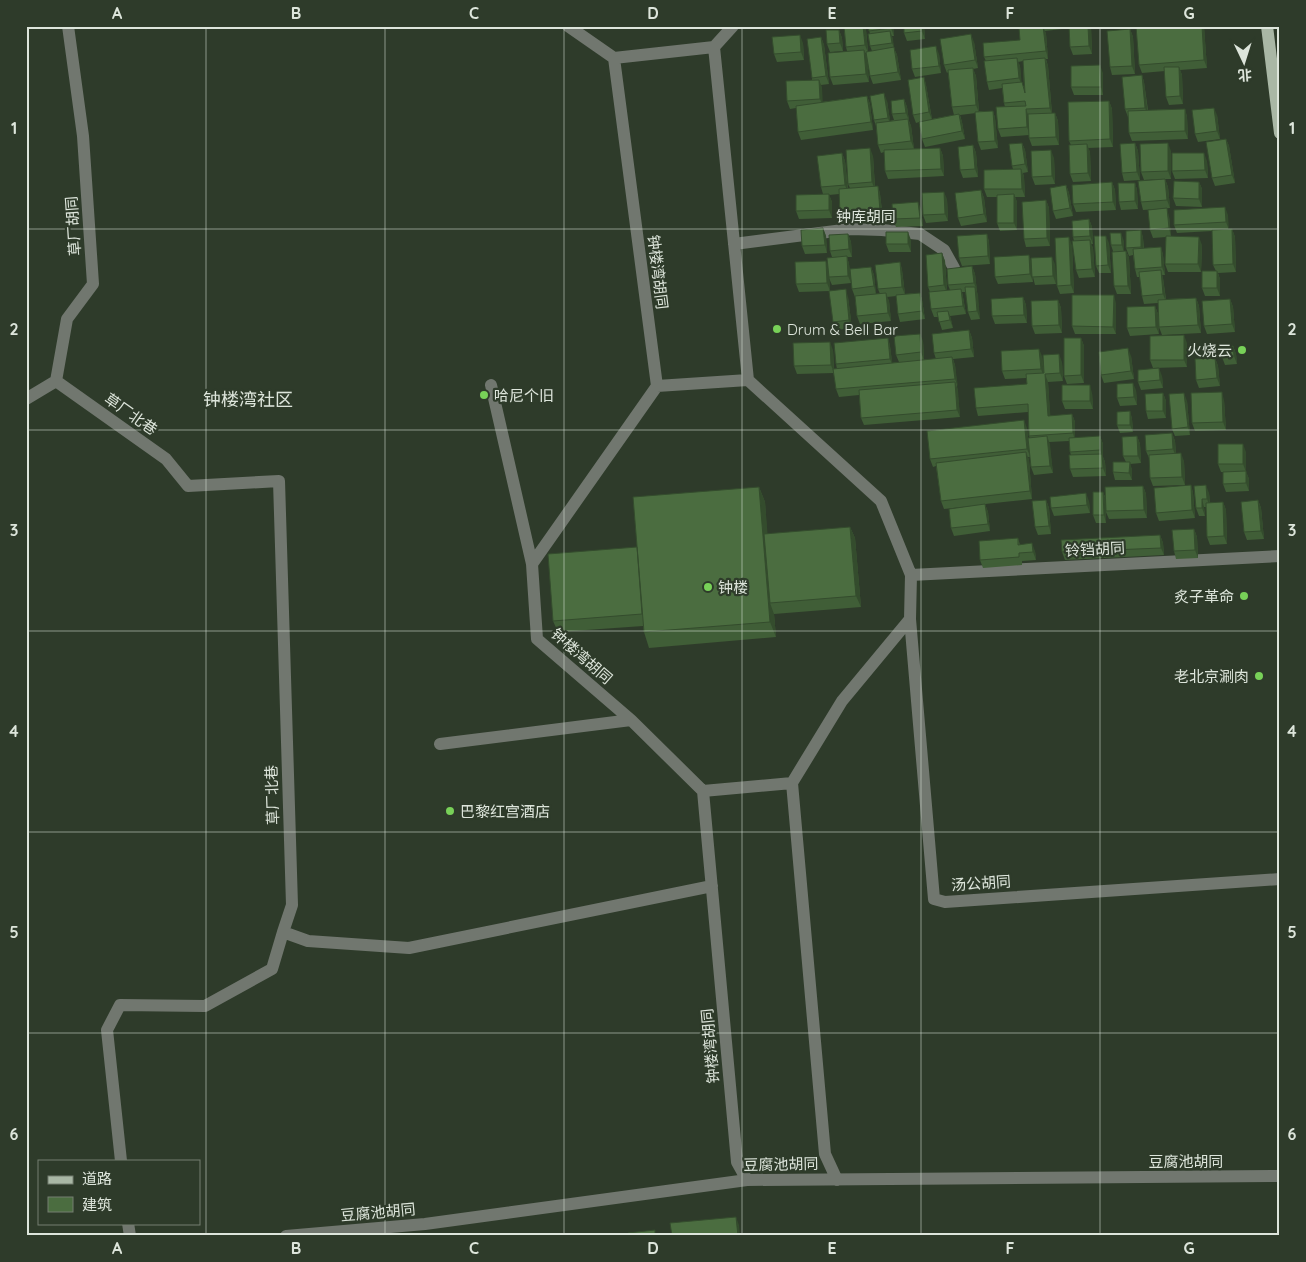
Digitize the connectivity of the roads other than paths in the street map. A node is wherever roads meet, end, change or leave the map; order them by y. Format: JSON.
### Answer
{"nodes":[{"id":1,"x":68,"y":26,"type":"edge"},
{"id":2,"x":568,"y":26,"type":"edge"},
{"id":3,"x":733,"y":26,"type":"edge"},
{"id":4,"x":1268,"y":26,"type":"edge"},
{"id":5,"x":714,"y":47,"type":"junction"},
{"id":6,"x":614,"y":58,"type":"junction"},
{"id":7,"x":1280,"y":133,"type":"edge"},
{"id":8,"x":734,"y":244,"type":"junction"},
{"id":9,"x":954,"y":268,"type":"edge"},
{"id":10,"x":748,"y":380,"type":"junction"},
{"id":11,"x":56,"y":381,"type":"junction"},
{"id":12,"x":491,"y":385,"type":"dead end"},
{"id":13,"x":657,"y":386,"type":"junction"},
{"id":14,"x":26,"y":399,"type":"edge"},
{"id":15,"x":1280,"y":556,"type":"edge"},
{"id":16,"x":532,"y":564,"type":"junction"},
{"id":17,"x":911,"y":575,"type":"junction"},
{"id":18,"x":910,"y":619,"type":"junction"},
{"id":19,"x":631,"y":720,"type":"junction"},
{"id":20,"x":440,"y":744,"type":"dead end"},
{"id":21,"x":792,"y":783,"type":"junction"},
{"id":22,"x":703,"y":792,"type":"junction"},
{"id":23,"x":1280,"y":879,"type":"edge"},
{"id":24,"x":712,"y":886,"type":"junction"},
{"id":25,"x":284,"y":932,"type":"junction"},
{"id":26,"x":122,"y":1160,"type":"edge"},
{"id":27,"x":1280,"y":1176,"type":"edge"},
{"id":28,"x":747,"y":1180,"type":"junction"},
{"id":29,"x":837,"y":1180,"type":"junction"},
{"id":30,"x":426,"y":1230,"type":"edge"},
{"id":31,"x":286,"y":1236,"type":"edge"}],
"edges":[{"from":1,"to":11,"type":"street","name":"草厂胡同"},
{"from":2,"to":6,"type":"street"},
{"from":3,"to":5,"type":"street"},
{"from":4,"to":7,"type":"main road"},
{"from":5,"to":6,"type":"street"},
{"from":5,"to":8,"type":"street"},
{"from":6,"to":13,"type":"street","name":"钟楼湾胡同"},
{"from":8,"to":9,"type":"street","name":"钟库胡同"},
{"from":8,"to":10,"type":"street"},
{"from":10,"to":13,"type":"street"},
{"from":10,"to":17,"type":"street"},
{"from":11,"to":14,"type":"street"},
{"from":11,"to":25,"type":"street","name":"草厂北巷"},
{"from":12,"to":16,"type":"street","name":"钟楼湾胡同"},
{"from":13,"to":16,"type":"street"},
{"from":15,"to":17,"type":"street","name":"铃铛胡同"},
{"from":16,"to":19,"type":"street","name":"钟楼湾胡同"},
{"from":17,"to":18,"type":"street"},
{"from":18,"to":21,"type":"street"},
{"from":18,"to":23,"type":"street","name":"汤公胡同"},
{"from":19,"to":20,"type":"street"},
{"from":19,"to":22,"type":"street","name":"钟楼湾胡同"},
{"from":21,"to":22,"type":"street"},
{"from":21,"to":29,"type":"street"},
{"from":22,"to":24,"type":"street","name":"钟楼湾胡同"},
{"from":24,"to":25,"type":"street"},
{"from":24,"to":28,"type":"street","name":"钟楼湾胡同"},
{"from":25,"to":26,"type":"street"},
{"from":27,"to":29,"type":"street","name":"豆腐池胡同"},
{"from":28,"to":29,"type":"street","name":"豆腐池胡同"},
{"from":28,"to":30,"type":"street","name":"豆腐池胡同"},
{"from":30,"to":31,"type":"street","name":"豆腐池胡同"}]}
